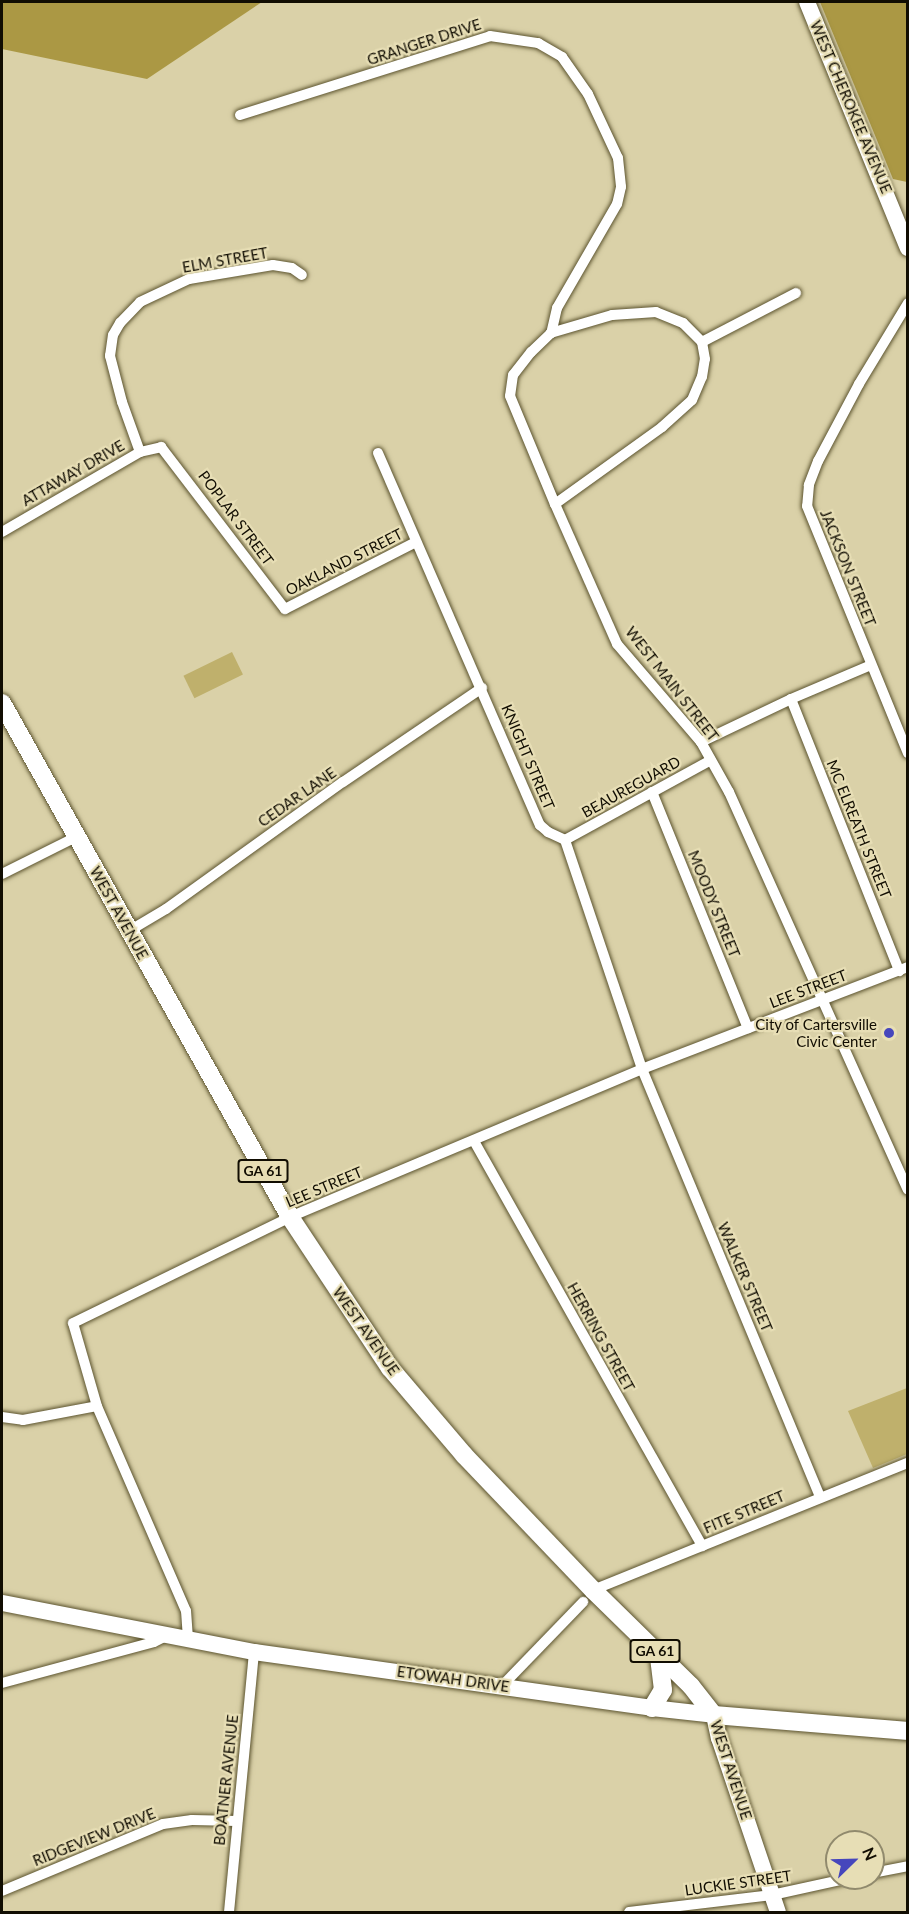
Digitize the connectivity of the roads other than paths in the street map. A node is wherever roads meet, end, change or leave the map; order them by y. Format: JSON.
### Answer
{"nodes":[{"id":1,"x":807,"y":2,"type":"edge"},
{"id":2,"x":240,"y":115,"type":"dead end"},
{"id":3,"x":908,"y":248,"type":"edge"},
{"id":4,"x":302,"y":275,"type":"dead end"},
{"id":5,"x":796,"y":293,"type":"dead end"},
{"id":6,"x":908,"y":303,"type":"edge"},
{"id":7,"x":551,"y":333,"type":"junction"},
{"id":8,"x":702,"y":342,"type":"junction"},
{"id":9,"x":161,"y":447,"type":"joint"},
{"id":10,"x":141,"y":452,"type":"junction"},
{"id":11,"x":378,"y":453,"type":"dead end"},
{"id":12,"x":555,"y":504,"type":"junction"},
{"id":13,"x":2,"y":532,"type":"edge"},
{"id":14,"x":416,"y":542,"type":"junction"},
{"id":15,"x":285,"y":609,"type":"joint"},
{"id":16,"x":872,"y":665,"type":"junction"},
{"id":17,"x":483,"y":688,"type":"junction"},
{"id":18,"x":790,"y":699,"type":"junction"},
{"id":19,"x":2,"y":703,"type":"edge"},
{"id":20,"x":701,"y":742,"type":"junction"},
{"id":21,"x":908,"y":753,"type":"edge"},
{"id":22,"x":711,"y":760,"type":"junction"},
{"id":23,"x":652,"y":792,"type":"junction"},
{"id":24,"x":76,"y":837,"type":"junction"},
{"id":25,"x":566,"y":840,"type":"junction"},
{"id":26,"x":2,"y":874,"type":"edge"},
{"id":27,"x":129,"y":931,"type":"junction"},
{"id":28,"x":903,"y":969,"type":"edge"},
{"id":29,"x":823,"y":998,"type":"junction"},
{"id":30,"x":748,"y":1028,"type":"junction"},
{"id":31,"x":642,"y":1069,"type":"junction"},
{"id":32,"x":474,"y":1142,"type":"junction"},
{"id":33,"x":908,"y":1190,"type":"edge"},
{"id":34,"x":290,"y":1217,"type":"junction"},
{"id":35,"x":97,"y":1406,"type":"junction"},
{"id":36,"x":2,"y":1418,"type":"edge"},
{"id":37,"x":908,"y":1463,"type":"edge"},
{"id":38,"x":820,"y":1496,"type":"junction"},
{"id":39,"x":702,"y":1546,"type":"junction"},
{"id":40,"x":588,"y":1596,"type":"junction"},
{"id":41,"x":2,"y":1603,"type":"edge"},
{"id":42,"x":168,"y":1635,"type":"junction"},
{"id":43,"x":188,"y":1639,"type":"junction"},
{"id":44,"x":254,"y":1652,"type":"junction"},
{"id":45,"x":659,"y":1656,"type":"junction"},
{"id":46,"x":2,"y":1683,"type":"edge"},
{"id":47,"x":502,"y":1686,"type":"junction"},
{"id":48,"x":652,"y":1708,"type":"junction"},
{"id":49,"x":714,"y":1715,"type":"junction"},
{"id":50,"x":908,"y":1731,"type":"edge"},
{"id":51,"x":237,"y":1821,"type":"junction"},
{"id":52,"x":908,"y":1866,"type":"edge"},
{"id":53,"x":885,"y":1871,"type":"edge"},
{"id":54,"x":825,"y":1883,"type":"edge"},
{"id":55,"x":2,"y":1891,"type":"edge"},
{"id":56,"x":772,"y":1895,"type":"junction"},
{"id":57,"x":229,"y":1912,"type":"edge"},
{"id":58,"x":629,"y":1912,"type":"edge"},
{"id":59,"x":778,"y":1912,"type":"edge"}],
"edges":[{"from":1,"to":3,"type":"street","name":"WEST CHEROKEE AVENUE"},
{"from":2,"to":7,"type":"street","name":"GRANGER DRIVE"},
{"from":4,"to":10,"type":"street","name":"ELM STREET"},
{"from":5,"to":8,"type":"street"},
{"from":6,"to":16,"type":"street","name":"JACKSON STREET"},
{"from":7,"to":8,"type":"street"},
{"from":7,"to":12,"type":"street","name":"WEST MAIN STREET"},
{"from":8,"to":12,"type":"street"},
{"from":9,"to":10,"type":"street","name":"ATTAWAY DRIVE"},
{"from":9,"to":15,"type":"street","name":"POPLAR STREET"},
{"from":10,"to":13,"type":"street","name":"ATTAWAY DRIVE"},
{"from":11,"to":14,"type":"street","name":"KNIGHT STREET"},
{"from":12,"to":20,"type":"street","name":"WEST MAIN STREET"},
{"from":14,"to":15,"type":"street","name":"OAKLAND STREET"},
{"from":14,"to":17,"type":"street","name":"KNIGHT STREET"},
{"from":16,"to":18,"type":"street"},
{"from":16,"to":21,"type":"street","name":"JACKSON STREET"},
{"from":17,"to":25,"type":"street","name":"KNIGHT STREET"},
{"from":17,"to":27,"type":"street","name":"CEDAR LANE"},
{"from":18,"to":20,"type":"street"},
{"from":18,"to":28,"type":"street","name":"MC ELREATH STREET"},
{"from":19,"to":24,"type":"main road","name":"WEST AVENUE","number":"GA 61"},
{"from":20,"to":22,"type":"street","name":"WEST MAIN STREET"},
{"from":22,"to":23,"type":"street","name":"BEAUREGUARD"},
{"from":22,"to":29,"type":"street","name":"WEST MAIN STREET"},
{"from":23,"to":25,"type":"street","name":"BEAUREGUARD"},
{"from":23,"to":30,"type":"street","name":"MOODY STREET"},
{"from":24,"to":26,"type":"street"},
{"from":24,"to":27,"type":"main road","name":"WEST AVENUE","number":"GA 61"},
{"from":25,"to":31,"type":"street"},
{"from":27,"to":34,"type":"main road","name":"WEST AVENUE","number":"GA 61"},
{"from":28,"to":29,"type":"street","name":"LEE STREET"},
{"from":29,"to":30,"type":"street","name":"LEE STREET"},
{"from":29,"to":33,"type":"street","name":"WEST MAIN STREET"},
{"from":30,"to":31,"type":"street","name":"LEE STREET"},
{"from":31,"to":32,"type":"street","name":"LEE STREET"},
{"from":31,"to":38,"type":"street","name":"WALKER STREET"},
{"from":32,"to":34,"type":"street","name":"LEE STREET"},
{"from":32,"to":39,"type":"street","name":"HERRING STREET"},
{"from":34,"to":35,"type":"street","name":"LEE STREET"},
{"from":34,"to":40,"type":"main road","name":"WEST AVENUE","number":"GA 61"},
{"from":35,"to":36,"type":"street"},
{"from":35,"to":43,"type":"street","name":"LEE STREET"},
{"from":37,"to":38,"type":"street","name":"FITE STREET"},
{"from":38,"to":39,"type":"street","name":"FITE STREET"},
{"from":39,"to":40,"type":"street","name":"FITE STREET"},
{"from":40,"to":45,"type":"main road","name":"WEST AVENUE","number":"GA 61"},
{"from":40,"to":47,"type":"street","name":"FITE STREET"},
{"from":41,"to":42,"type":"street","name":"ETOWAH DRIVE"},
{"from":42,"to":43,"type":"street","name":"ETOWAH DRIVE"},
{"from":42,"to":46,"type":"street"},
{"from":43,"to":44,"type":"street","name":"ETOWAH DRIVE"},
{"from":44,"to":47,"type":"street","name":"ETOWAH DRIVE"},
{"from":44,"to":51,"type":"street","name":"BOATNER AVENUE"},
{"from":45,"to":48,"type":"main road"},
{"from":45,"to":49,"type":"main road","name":"WEST AVENUE","number":"GA 61"},
{"from":47,"to":48,"type":"street","name":"ETOWAH DRIVE"},
{"from":48,"to":49,"type":"street","name":"ETOWAH DRIVE"},
{"from":49,"to":50,"type":"main road","name":"ETOWAH DRIVE"},
{"from":49,"to":56,"type":"street","name":"WEST AVENUE"},
{"from":51,"to":55,"type":"street","name":"RIDGEVIEW DRIVE"},
{"from":51,"to":57,"type":"street","name":"BOATNER AVENUE"},
{"from":52,"to":53,"type":"street"},
{"from":54,"to":56,"type":"street","name":"LUCKIE STREET"},
{"from":56,"to":58,"type":"street","name":"LUCKIE STREET"},
{"from":56,"to":59,"type":"street","name":"WEST AVENUE"}]}
